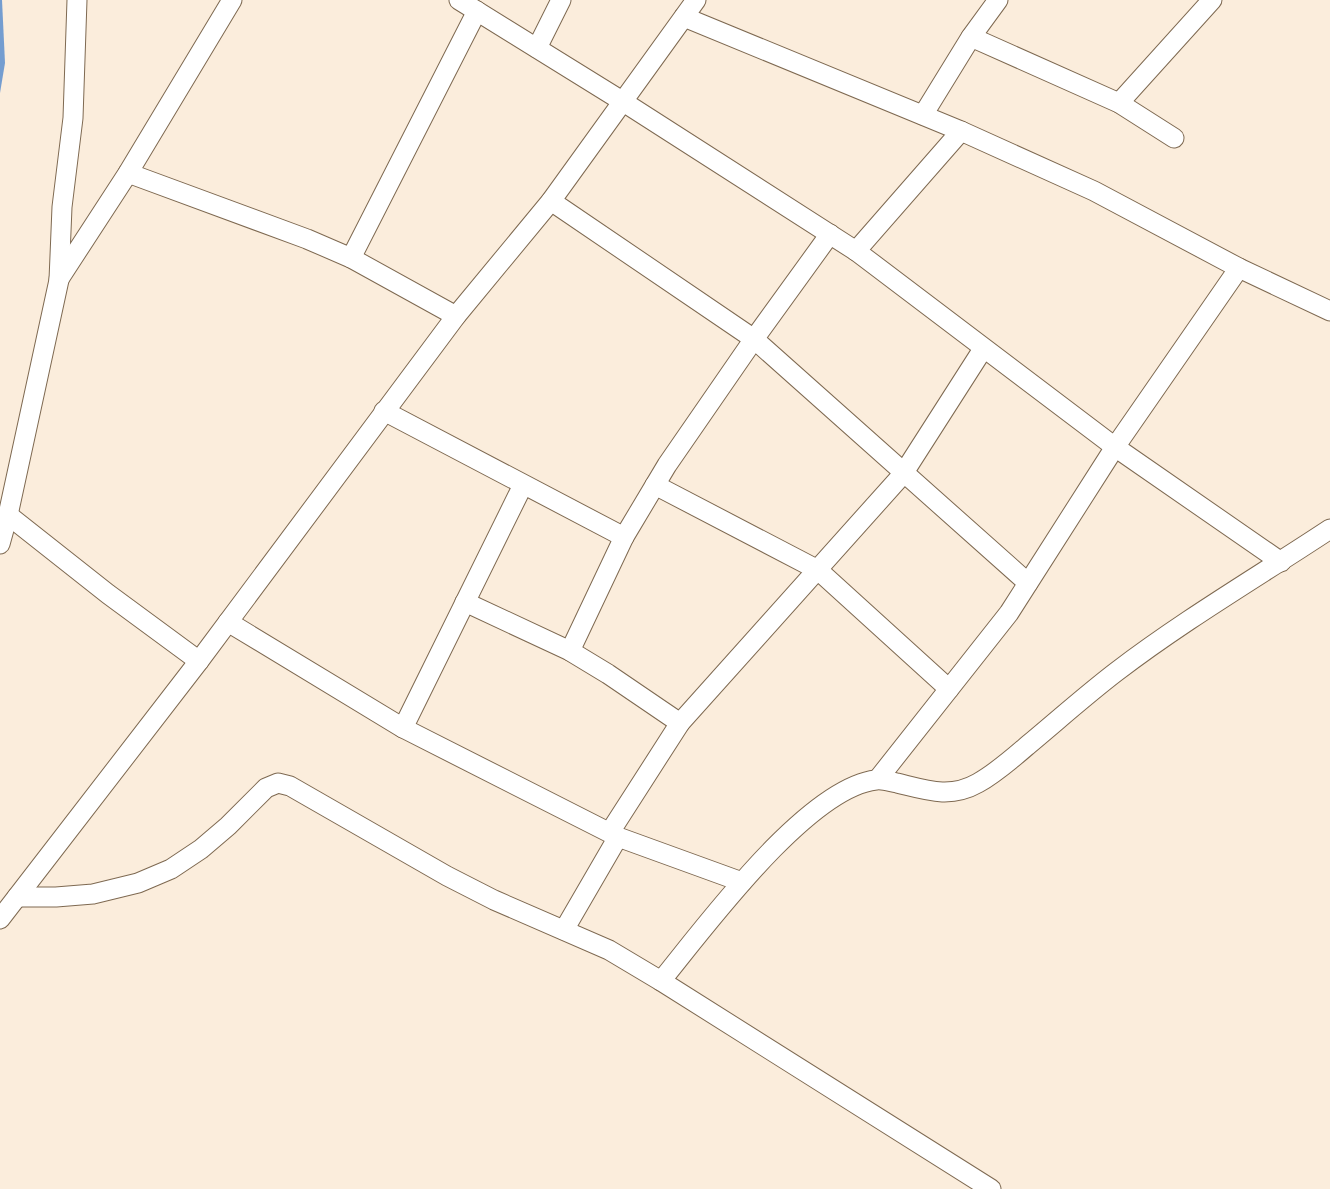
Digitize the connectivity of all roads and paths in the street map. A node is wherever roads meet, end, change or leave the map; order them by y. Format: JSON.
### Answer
{"nodes":[{"id":1,"x":77,"y":0,"type":"edge"},
{"id":2,"x":232,"y":0,"type":"edge"},
{"id":3,"x":459,"y":0,"type":"edge"},
{"id":4,"x":561,"y":0,"type":"edge"},
{"id":5,"x":696,"y":0,"type":"edge"},
{"id":6,"x":998,"y":0,"type":"edge"},
{"id":7,"x":1212,"y":0,"type":"edge"},
{"id":8,"x":477,"y":11,"type":"junction"},
{"id":9,"x":684,"y":17,"type":"junction"},
{"id":10,"x":971,"y":37,"type":"junction"},
{"id":11,"x":538,"y":48,"type":"junction"},
{"id":12,"x":622,"y":101,"type":"junction"},
{"id":13,"x":1119,"y":103,"type":"junction"},
{"id":14,"x":923,"y":115,"type":"junction"},
{"id":15,"x":961,"y":131,"type":"junction"},
{"id":16,"x":1174,"y":138,"type":"dead end"},
{"id":17,"x":128,"y":173,"type":"junction"},
{"id":18,"x":551,"y":201,"type":"junction"},
{"id":19,"x":830,"y":234,"type":"junction"},
{"id":20,"x":856,"y":251,"type":"junction"},
{"id":21,"x":351,"y":258,"type":"junction"},
{"id":22,"x":1239,"y":268,"type":"junction"},
{"id":23,"x":59,"y":280,"type":"junction"},
{"id":24,"x":1330,"y":312,"type":"edge"},
{"id":25,"x":456,"y":316,"type":"junction"},
{"id":26,"x":754,"y":339,"type":"junction"},
{"id":27,"x":983,"y":349,"type":"junction"},
{"id":28,"x":384,"y":411,"type":"junction"},
{"id":29,"x":1115,"y":447,"type":"junction"},
{"id":30,"x":903,"y":474,"type":"junction"},
{"id":31,"x":655,"y":485,"type":"junction"},
{"id":32,"x":523,"y":486,"type":"junction"},
{"id":33,"x":8,"y":515,"type":"junction"},
{"id":34,"x":1330,"y":529,"type":"edge"},
{"id":35,"x":624,"y":537,"type":"junction"},
{"id":36,"x":0,"y":544,"type":"edge"},
{"id":37,"x":1281,"y":562,"type":"junction"},
{"id":38,"x":818,"y":570,"type":"junction"},
{"id":39,"x":1028,"y":582,"type":"junction"},
{"id":40,"x":465,"y":602,"type":"junction"},
{"id":41,"x":228,"y":622,"type":"junction"},
{"id":42,"x":570,"y":651,"type":"junction"},
{"id":43,"x":199,"y":661,"type":"junction"},
{"id":44,"x":949,"y":689,"type":"junction"},
{"id":45,"x":680,"y":722,"type":"junction"},
{"id":46,"x":403,"y":728,"type":"junction"},
{"id":47,"x":878,"y":779,"type":"junction"},
{"id":48,"x":614,"y":834,"type":"junction"},
{"id":49,"x":742,"y":882,"type":"junction"},
{"id":50,"x":17,"y":897,"type":"junction"},
{"id":51,"x":0,"y":919,"type":"edge"},
{"id":52,"x":564,"y":930,"type":"junction"},
{"id":53,"x":662,"y":981,"type":"junction"},
{"id":54,"x":991,"y":1189,"type":"edge"}],
"edges":[{"from":1,"to":23,"type":"street"},
{"from":2,"to":17,"type":"street"},
{"from":3,"to":8,"type":"street"},
{"from":4,"to":11,"type":"street"},
{"from":5,"to":9,"type":"street"},
{"from":6,"to":10,"type":"street"},
{"from":7,"to":13,"type":"street"},
{"from":8,"to":11,"type":"street"},
{"from":8,"to":21,"type":"street"},
{"from":9,"to":12,"type":"street"},
{"from":9,"to":14,"type":"street"},
{"from":10,"to":13,"type":"street"},
{"from":10,"to":14,"type":"street"},
{"from":11,"to":12,"type":"street"},
{"from":12,"to":18,"type":"street"},
{"from":12,"to":19,"type":"street"},
{"from":13,"to":16,"type":"street"},
{"from":14,"to":15,"type":"street"},
{"from":15,"to":20,"type":"street"},
{"from":15,"to":22,"type":"street"},
{"from":17,"to":21,"type":"street"},
{"from":17,"to":23,"type":"street"},
{"from":18,"to":25,"type":"street"},
{"from":18,"to":26,"type":"street"},
{"from":19,"to":20,"type":"street"},
{"from":19,"to":26,"type":"street"},
{"from":20,"to":27,"type":"street"},
{"from":21,"to":25,"type":"street"},
{"from":22,"to":24,"type":"street"},
{"from":22,"to":29,"type":"street"},
{"from":23,"to":33,"type":"street"},
{"from":25,"to":28,"type":"street"},
{"from":26,"to":30,"type":"street"},
{"from":26,"to":31,"type":"street"},
{"from":27,"to":29,"type":"street"},
{"from":27,"to":30,"type":"street"},
{"from":28,"to":32,"type":"street"},
{"from":28,"to":41,"type":"street"},
{"from":29,"to":37,"type":"street"},
{"from":29,"to":39,"type":"street"},
{"from":30,"to":38,"type":"street"},
{"from":30,"to":39,"type":"street"},
{"from":31,"to":35,"type":"street"},
{"from":31,"to":38,"type":"street"},
{"from":32,"to":35,"type":"street"},
{"from":32,"to":40,"type":"street"},
{"from":33,"to":36,"type":"street"},
{"from":33,"to":43,"type":"street"},
{"from":34,"to":37,"type":"street"},
{"from":35,"to":42,"type":"street"},
{"from":37,"to":47,"type":"street"},
{"from":38,"to":44,"type":"street"},
{"from":38,"to":45,"type":"street"},
{"from":39,"to":44,"type":"street"},
{"from":40,"to":42,"type":"street"},
{"from":40,"to":46,"type":"street"},
{"from":41,"to":43,"type":"street"},
{"from":41,"to":46,"type":"street"},
{"from":42,"to":45,"type":"street"},
{"from":43,"to":50,"type":"street"},
{"from":44,"to":47,"type":"street"},
{"from":45,"to":48,"type":"street"},
{"from":46,"to":48,"type":"street"},
{"from":47,"to":49,"type":"street"},
{"from":48,"to":49,"type":"street"},
{"from":48,"to":52,"type":"street"},
{"from":49,"to":53,"type":"street"},
{"from":50,"to":51,"type":"street"},
{"from":50,"to":52,"type":"street"},
{"from":52,"to":53,"type":"street"},
{"from":53,"to":54,"type":"street"}]}
